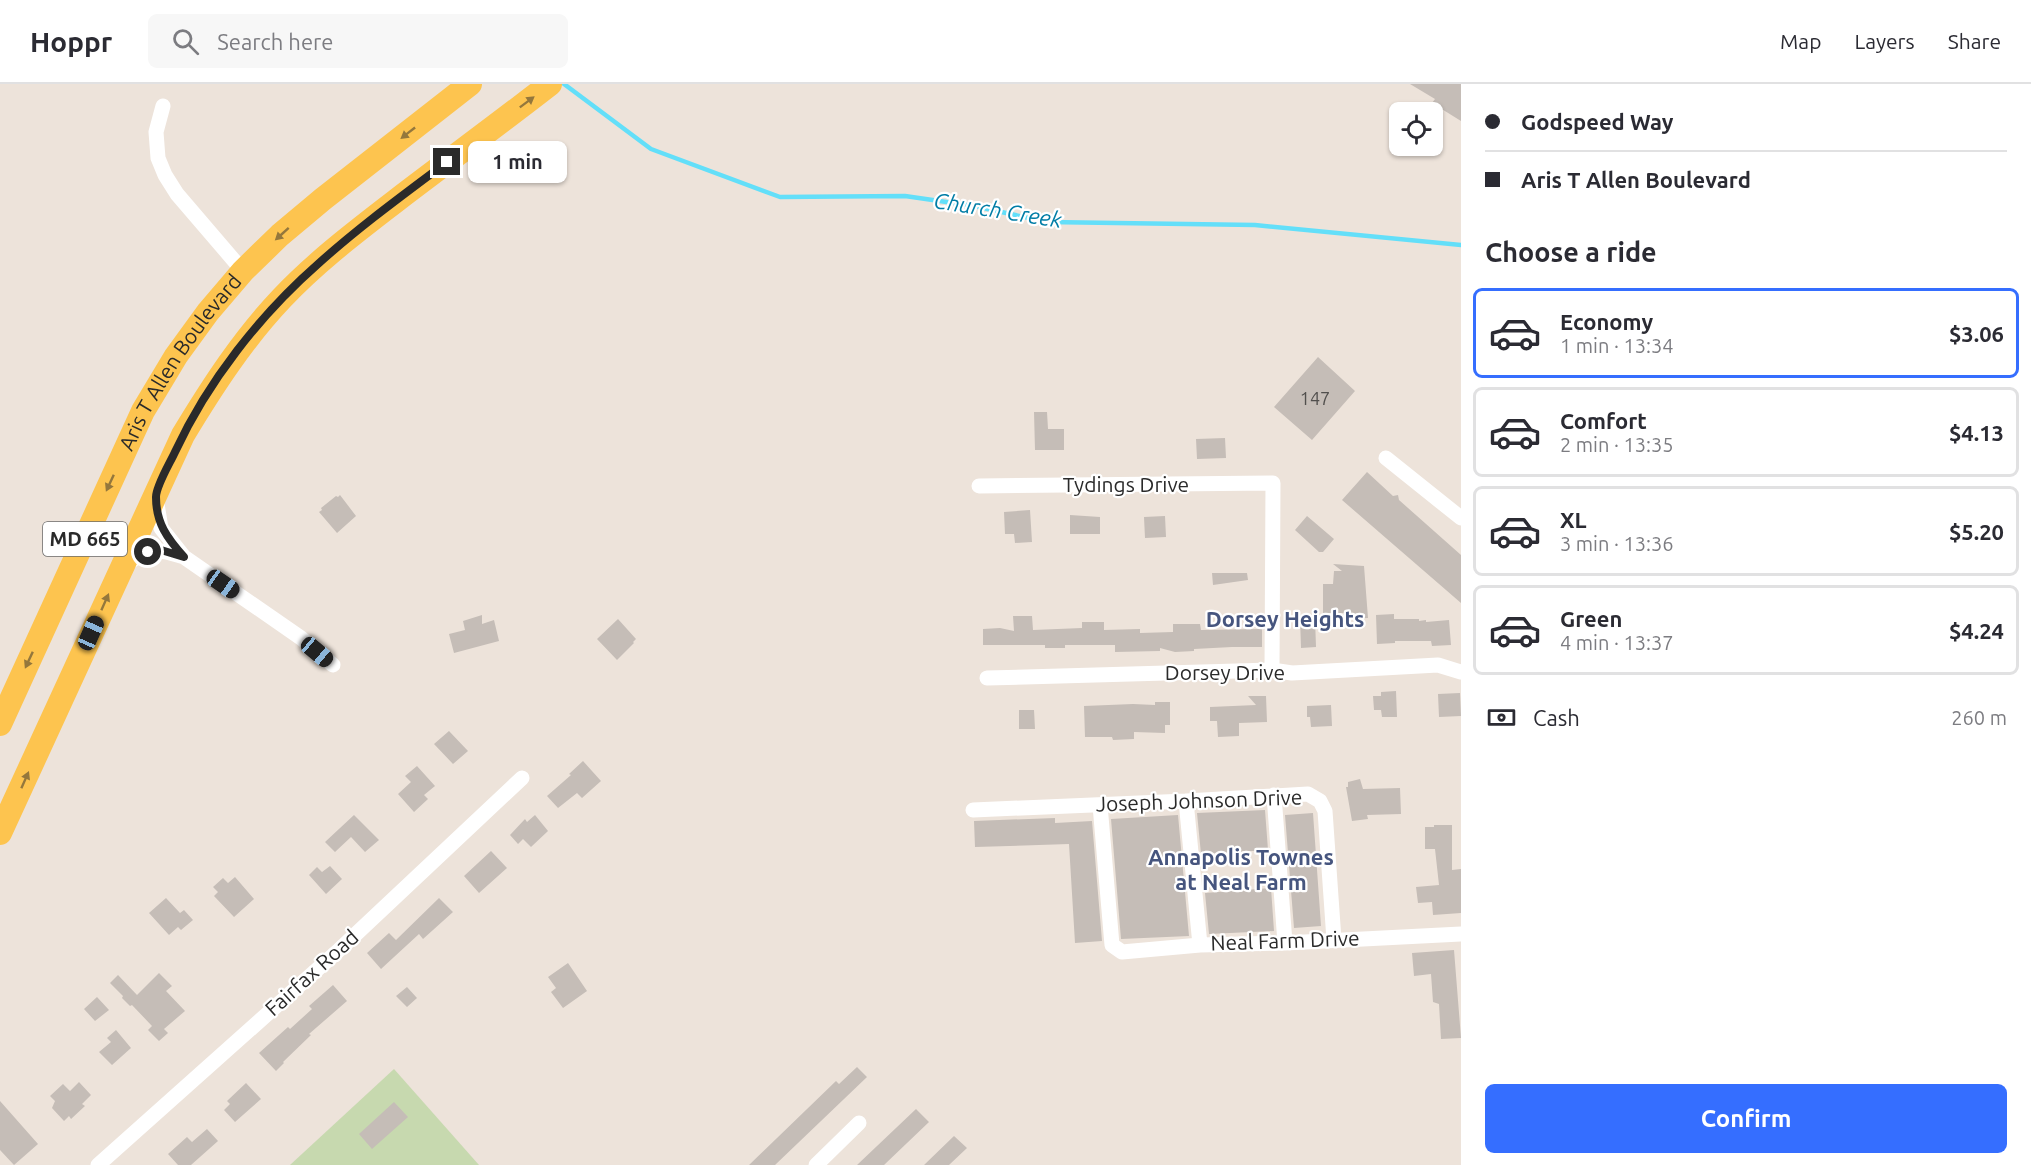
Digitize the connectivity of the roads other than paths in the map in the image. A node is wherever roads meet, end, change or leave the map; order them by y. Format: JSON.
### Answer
{"nodes":[{"id":1,"x":550,"y":84,"type":"edge"},
{"id":2,"x":462,"y":90,"type":"edge"},
{"id":3,"x":163,"y":106,"type":"dead end"},
{"id":4,"x":243,"y":271,"type":"junction"},
{"id":5,"x":1386,"y":458,"type":"dead end"},
{"id":6,"x":979,"y":486,"type":"dead end"},
{"id":7,"x":156,"y":494,"type":"junction"},
{"id":8,"x":1461,"y":518,"type":"edge"},
{"id":9,"x":184,"y":557,"type":"junction"},
{"id":10,"x":119,"y":571,"type":"junction"},
{"id":11,"x":333,"y":665,"type":"dead end"},
{"id":12,"x":1272,"y":670,"type":"junction"},
{"id":13,"x":1461,"y":672,"type":"edge"},
{"id":14,"x":987,"y":678,"type":"dead end"},
{"id":15,"x":0,"y":724,"type":"edge"},
{"id":16,"x":522,"y":778,"type":"dead end"},
{"id":17,"x":1274,"y":795,"type":"junction"},
{"id":18,"x":1186,"y":801,"type":"junction"},
{"id":19,"x":1100,"y":805,"type":"junction"},
{"id":20,"x":973,"y":810,"type":"dead end"},
{"id":21,"x":0,"y":833,"type":"edge"},
{"id":22,"x":1461,"y":934,"type":"edge"},
{"id":23,"x":1334,"y":940,"type":"junction"},
{"id":24,"x":1285,"y":943,"type":"junction"},
{"id":25,"x":1200,"y":945,"type":"junction"},
{"id":26,"x":859,"y":1123,"type":"dead end"},
{"id":27,"x":98,"y":1165,"type":"edge"},
{"id":28,"x":816,"y":1165,"type":"edge"}],
"edges":[{"from":7,"to":1,"type":"main road","name":"Aris T Allen Boulevard","number":"MD 665","one_way":true},
{"from":2,"to":4,"type":"main road","name":"Aris T Allen Boulevard","number":"MD 665","one_way":true},
{"from":3,"to":4,"type":"street"},
{"from":4,"to":15,"type":"main road","name":"Aris T Allen Boulevard","number":"MD 665","one_way":true},
{"from":5,"to":8,"type":"street"},
{"from":6,"to":12,"type":"street","name":"Tydings Drive"},
{"from":7,"to":9,"type":"street"},
{"from":7,"to":10,"type":"main road","name":"Aris T Allen Boulevard","number":"MD 665"},
{"from":9,"to":10,"type":"street"},
{"from":9,"to":11,"type":"street"},
{"from":21,"to":10,"type":"main road","name":"Aris T Allen Boulevard","number":"MD 665","one_way":true},
{"from":12,"to":13,"type":"street","name":"Dorsey Drive"},
{"from":12,"to":14,"type":"street","name":"Dorsey Drive"},
{"from":16,"to":27,"type":"street","name":"Fairfax Road"},
{"from":17,"to":18,"type":"street","name":"Joseph Johnson Drive"},
{"from":17,"to":23,"type":"street","name":"Joseph Johnson Drive"},
{"from":17,"to":24,"type":"street"},
{"from":18,"to":19,"type":"street","name":"Joseph Johnson Drive"},
{"from":18,"to":25,"type":"street"},
{"from":19,"to":20,"type":"street","name":"Joseph Johnson Drive"},
{"from":19,"to":25,"type":"street","name":"Neal Farm Drive"},
{"from":22,"to":23,"type":"street","name":"Neal Farm Drive"},
{"from":23,"to":24,"type":"street","name":"Neal Farm Drive"},
{"from":24,"to":25,"type":"street","name":"Neal Farm Drive"},
{"from":26,"to":28,"type":"street"}]}
